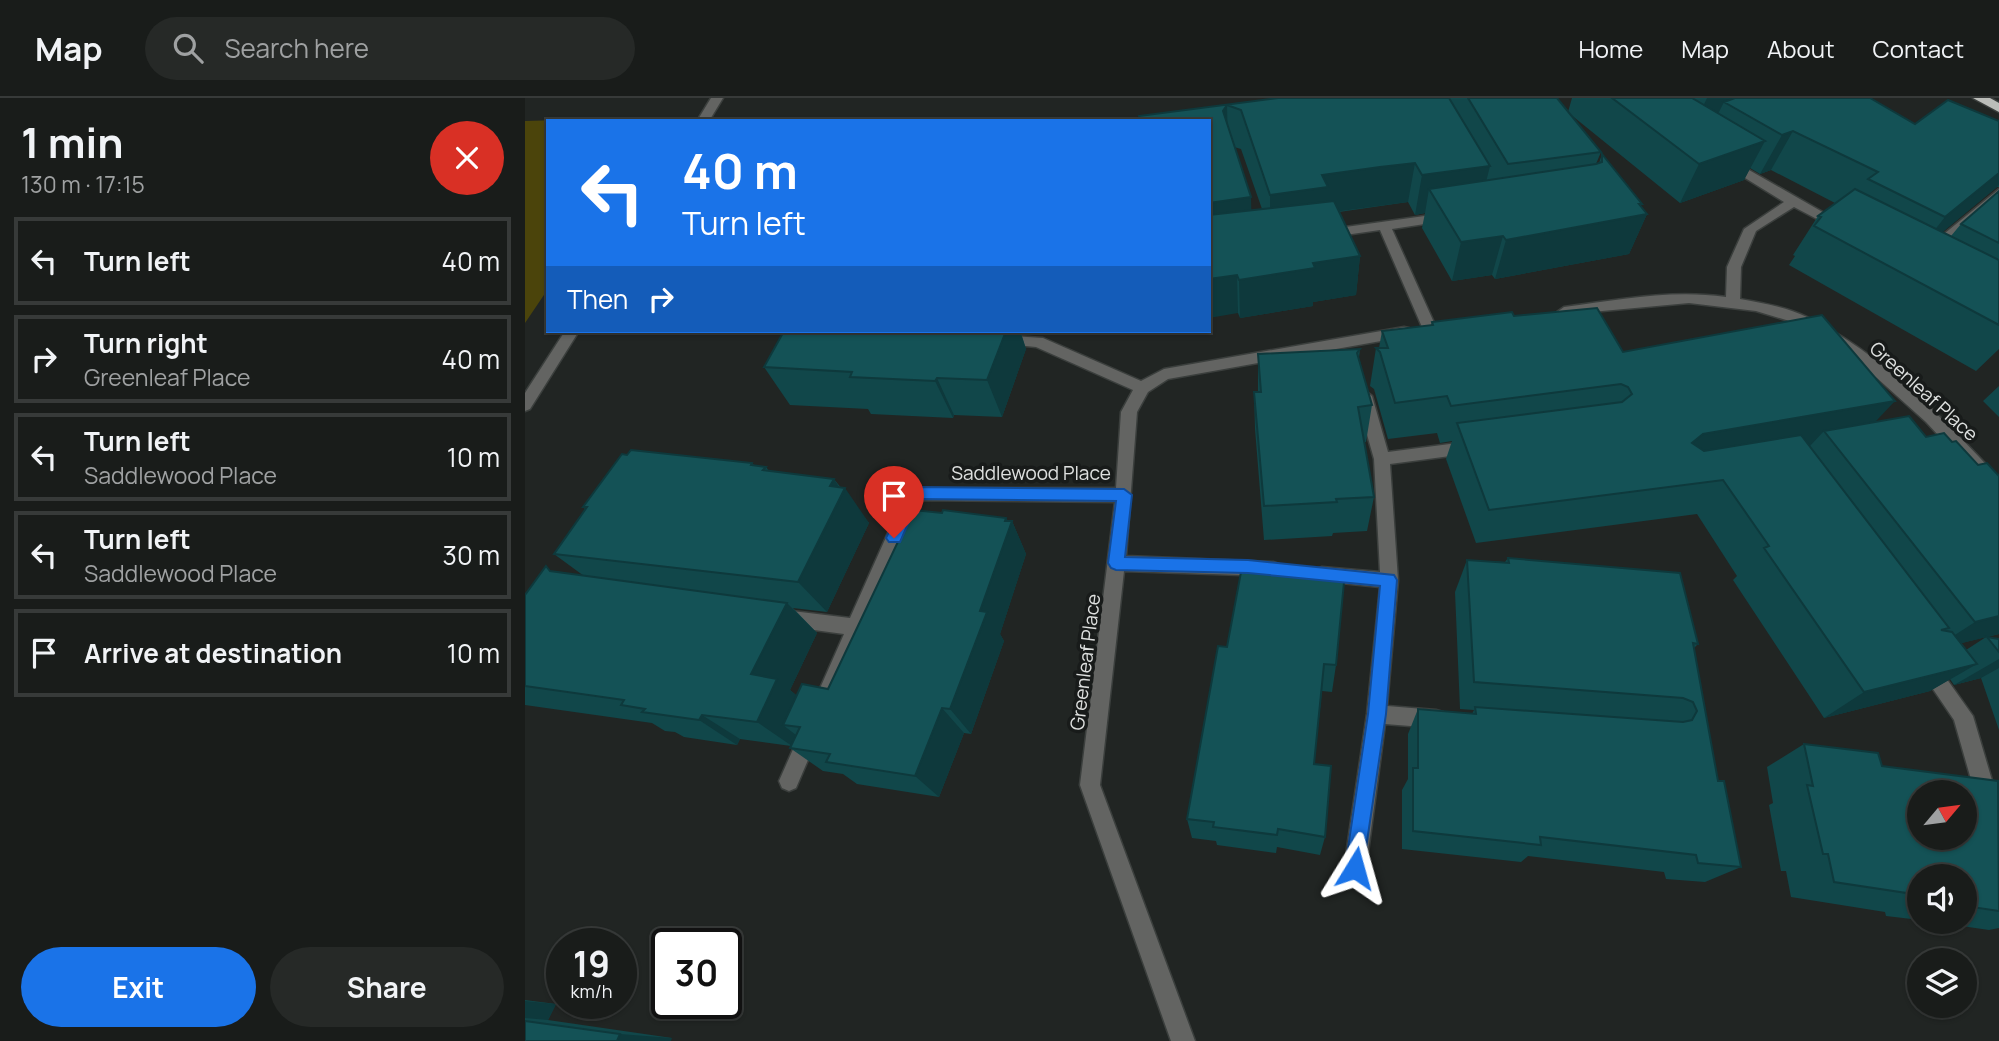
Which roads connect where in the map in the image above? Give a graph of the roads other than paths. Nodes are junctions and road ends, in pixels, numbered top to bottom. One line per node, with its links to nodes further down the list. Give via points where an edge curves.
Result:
1 (717, 98): 4 (street)
2 (1980, 98): 3 (highway)
3 (1999, 108)
4 (704, 119)
5 (1713, 153): 7 (street)
6 (1999, 193): 12 (street)
7 (1793, 202): 10 (street); 13 (street, via 1750,229 1734,267)
8 (1465, 215): 9 (street)
9 (1385, 227): 11 (street); 17 (street, via 1436,327 1164,374)
10 (1854, 233)
11 (1304, 237)
12 (1926, 255)
13 (1733, 302): 14 (street, Greenleaf Place, via 1676,298); 20 (street, Greenleaf Place, via 1799,320 1863,357)
14 (1553, 313)
15 (571, 333): 19 (street)
16 (988, 338): 17 (street, via 1038,342)
17 (1142, 388): 25 (street, Greenleaf Place, via 1129,412)
18 (1363, 390): 23 (street)
19 (525, 405)
20 (1944, 431): 21 (street); 24 (street, Greenleaf Place)
21 (1919, 436)
22 (1492, 444): 23 (street)
23 (1382, 459): 27 (street)
24 (1999, 489)
25 (1124, 495): 26 (street, Greenleaf Place); 29 (street, Saddlewood Place, via 914,493)
26 (1116, 563): 27 (street); 38 (street, Greenleaf Place, via 1090,785)
27 (1389, 580): 31 (street)
28 (761, 615): 29 (street)
29 (854, 627): 35 (street, Saddlewood Place)
30 (1915, 650): 34 (street, via 1963,716)
31 (1377, 714): 32 (street); 37 (street)
32 (1460, 720)
33 (1956, 775): 34 (street)
34 (1981, 778): 36 (street)
35 (789, 780)
36 (1999, 839)
37 (1355, 868)
38 (1183, 1041)

